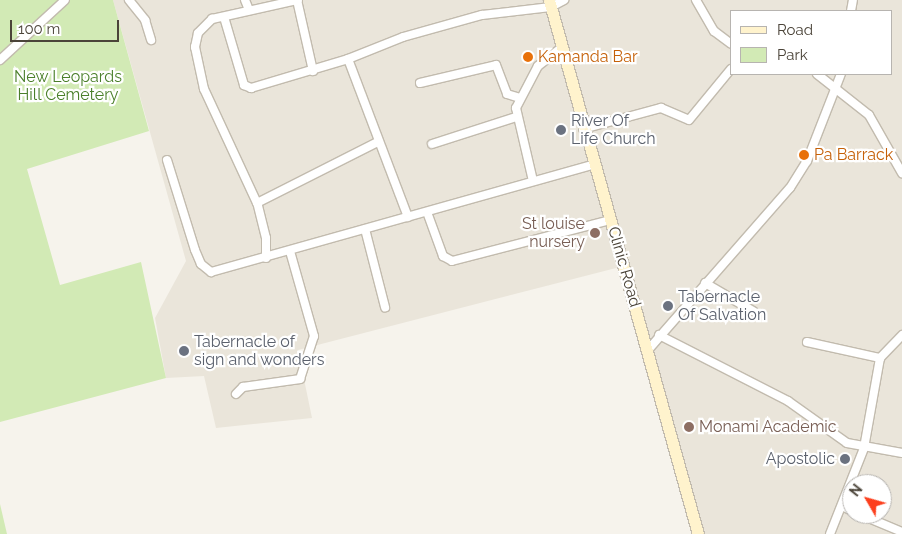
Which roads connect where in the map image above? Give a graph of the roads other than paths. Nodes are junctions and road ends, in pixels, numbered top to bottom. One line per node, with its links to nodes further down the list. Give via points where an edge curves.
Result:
1 (65, 0): 14 (street)
2 (129, 0): 10 (street, via 145,20)
3 (245, 0): 8 (street)
4 (298, 0): 8 (street); 16 (street)
5 (564, 0): 7 (street)
6 (699, 1): 11 (street, via 714,31)
7 (550, 4): 12 (street, Clinic Road); 13 (street, via 482,15 403,37)
8 (249, 10): 9 (street)
9 (224, 16): 16 (street, via 248,88); 30 (street, via 205,23 198,33 194,59)
10 (151, 40)
11 (730, 43)
12 (561, 48): 21 (street, via 538,66); 23 (street, Clinic Road)
13 (348, 59): 16 (street); 24 (street)
14 (0, 60)
15 (730, 70): 23 (street, via 688,120 661,108)
16 (313, 71)
17 (818, 75): 20 (street)
18 (841, 75): 20 (street)
19 (420, 84): 21 (street, via 496,65 507,94)
20 (837, 85): 28 (street, via 876,124); 37 (street, via 801,173)
21 (520, 98): 22 (street)
22 (516, 116): 25 (street); 29 (street)
23 (584, 129): 27 (street, Clinic Road)
24 (378, 142): 30 (street); 32 (street)
25 (432, 144)
26 (167, 160): 36 (street, via 205,269 216,271)
27 (594, 164): 29 (street); 33 (street, Clinic Road)
28 (902, 173)
29 (533, 182): 31 (street)
30 (256, 203): 36 (street, via 266,238)
31 (427, 212): 32 (street); 33 (street, via 443,256 452,260)
32 (408, 217): 34 (street)
33 (611, 220): 43 (street, Clinic Road)
34 (365, 229): 35 (street); 38 (street)
35 (290, 251): 36 (street); 45 (street, via 314,336 300,378 243,387)
36 (266, 258)
37 (705, 283): 39 (street); 40 (street)
38 (385, 307)
39 (753, 311)
40 (659, 335): 43 (street); 46 (street, via 788,401 837,438)
41 (902, 336): 44 (street)
42 (807, 342): 44 (street)
43 (648, 350): 52 (street, Clinic Road)
44 (880, 358): 46 (street)
45 (236, 394)
46 (864, 448): 47 (street); 48 (street)
47 (902, 453)
48 (854, 474)
49 (842, 506): 53 (street)
50 (883, 524): 51 (street)
51 (902, 532)
52 (698, 534)
53 (830, 534)

